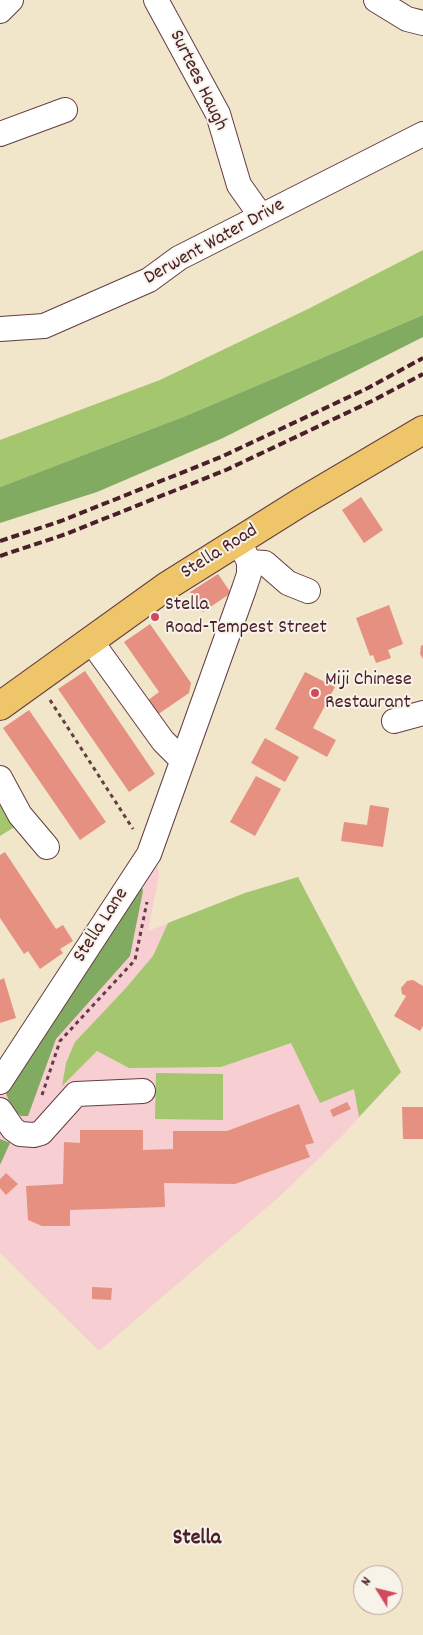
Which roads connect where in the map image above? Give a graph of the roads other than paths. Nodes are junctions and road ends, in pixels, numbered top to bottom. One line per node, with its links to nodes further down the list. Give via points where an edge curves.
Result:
1 (11, 0): 4 (street)
2 (156, 0): 9 (street, Surtees Haugh, via 218,114 238,185)
3 (376, 0): 5 (street, via 406,19)
4 (0, 11)
5 (423, 23)
6 (65, 110): 7 (street)
7 (0, 134)
8 (423, 134): 9 (street, Derwent Water Drive)
9 (261, 216): 10 (street, Derwent Water Drive, via 179,258 149,280 53,323)
10 (0, 329)
11 (423, 430): 12 (main road, Stella Road)
12 (244, 552): 13 (street, via 265,563 288,583); 14 (main road, Stella Road, via 167,586); 18 (street, Stella Lane, via 249,574)
13 (308, 591)
14 (91, 641): 15 (main road, Stella Road); 18 (street, via 163,741)
15 (0, 706)
16 (423, 713): 17 (street)
17 (394, 722)
18 (182, 760): 21 (street, Stella Lane, via 150,854)
19 (0, 778): 20 (street, via 20,815)
20 (47, 847)
21 (0, 1082)
22 (143, 1091): 23 (street, via 76,1094 40,1133 34,1135 20,1134)
23 (0, 1110)

